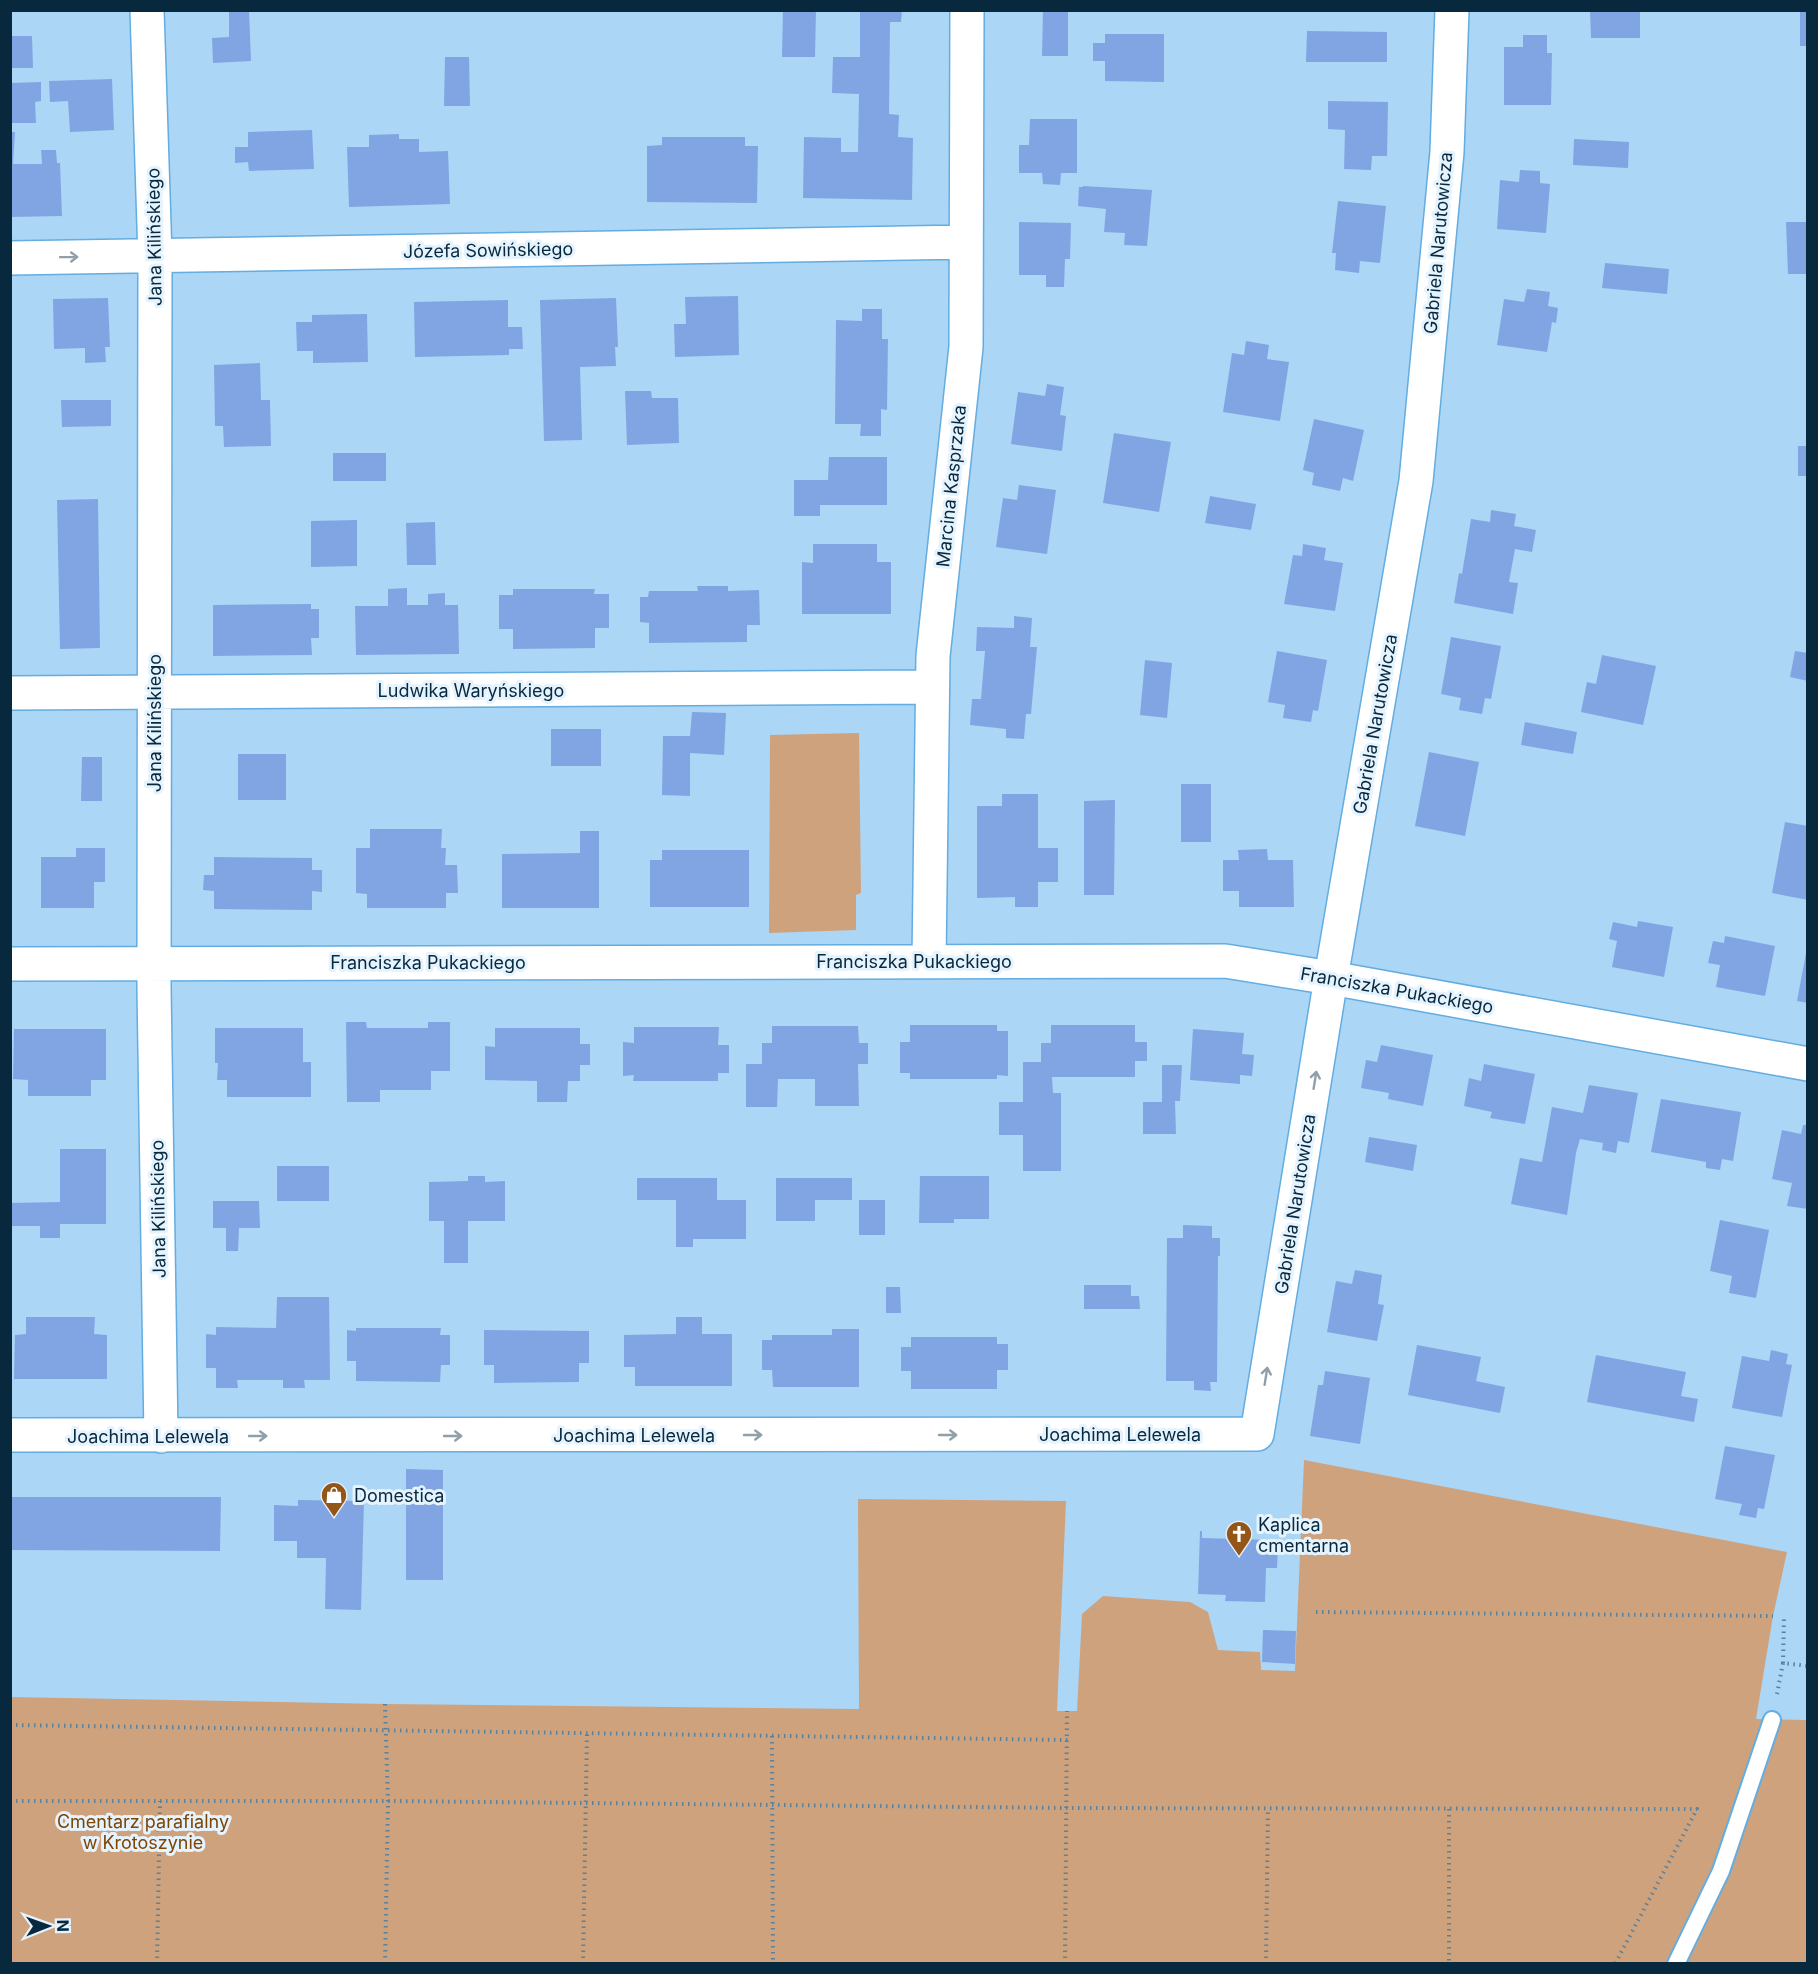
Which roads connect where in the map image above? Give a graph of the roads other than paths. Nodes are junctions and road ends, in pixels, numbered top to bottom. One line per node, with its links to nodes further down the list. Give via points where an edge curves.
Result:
1 (147, 10): 5 (street, Jana Kilińskiego)
2 (968, 10): 4 (street, Marcina Kasprzaka)
3 (1452, 10): 13 (street, Gabriela Narutowicza, via 1447,152 1416,481)
4 (966, 242): 5 (street, Józefa Sowińskiego); 7 (street, Marcina Kasprzaka, via 966,347)
5 (155, 256): 6 (street, Józefa Sowińskiego, one-way to 5); 8 (street, Jana Kilińskiego)
6 (10, 258)
7 (932, 687): 8 (street, Ludwika Waryńskiego); 10 (street, Marcina Kasprzaka)
8 (155, 692): 9 (street, Ludwika Waryńskiego); 11 (street, Jana Kilińskiego)
9 (10, 693)
10 (929, 962): 11 (street, Franciszka Pukackiego); 13 (street, Franciszka Pukackiego, via 1225,961)
11 (154, 963): 12 (street, Franciszka Pukackiego); 17 (street, Jana Kilińskiego)
12 (10, 964)
13 (1332, 978): 14 (street, Franciszka Pukackiego); 15 (street, Gabriela Narutowicza, one-way to 13)
14 (1808, 1065)
15 (1257, 1434): 17 (street, Joachima Lelewela, one-way to 15)
16 (10, 1435): 17 (street, Joachima Lelewela)
17 (160, 1436)
18 (1772, 1720): 19 (lane, via 1720,1871)
19 (1676, 1964)

